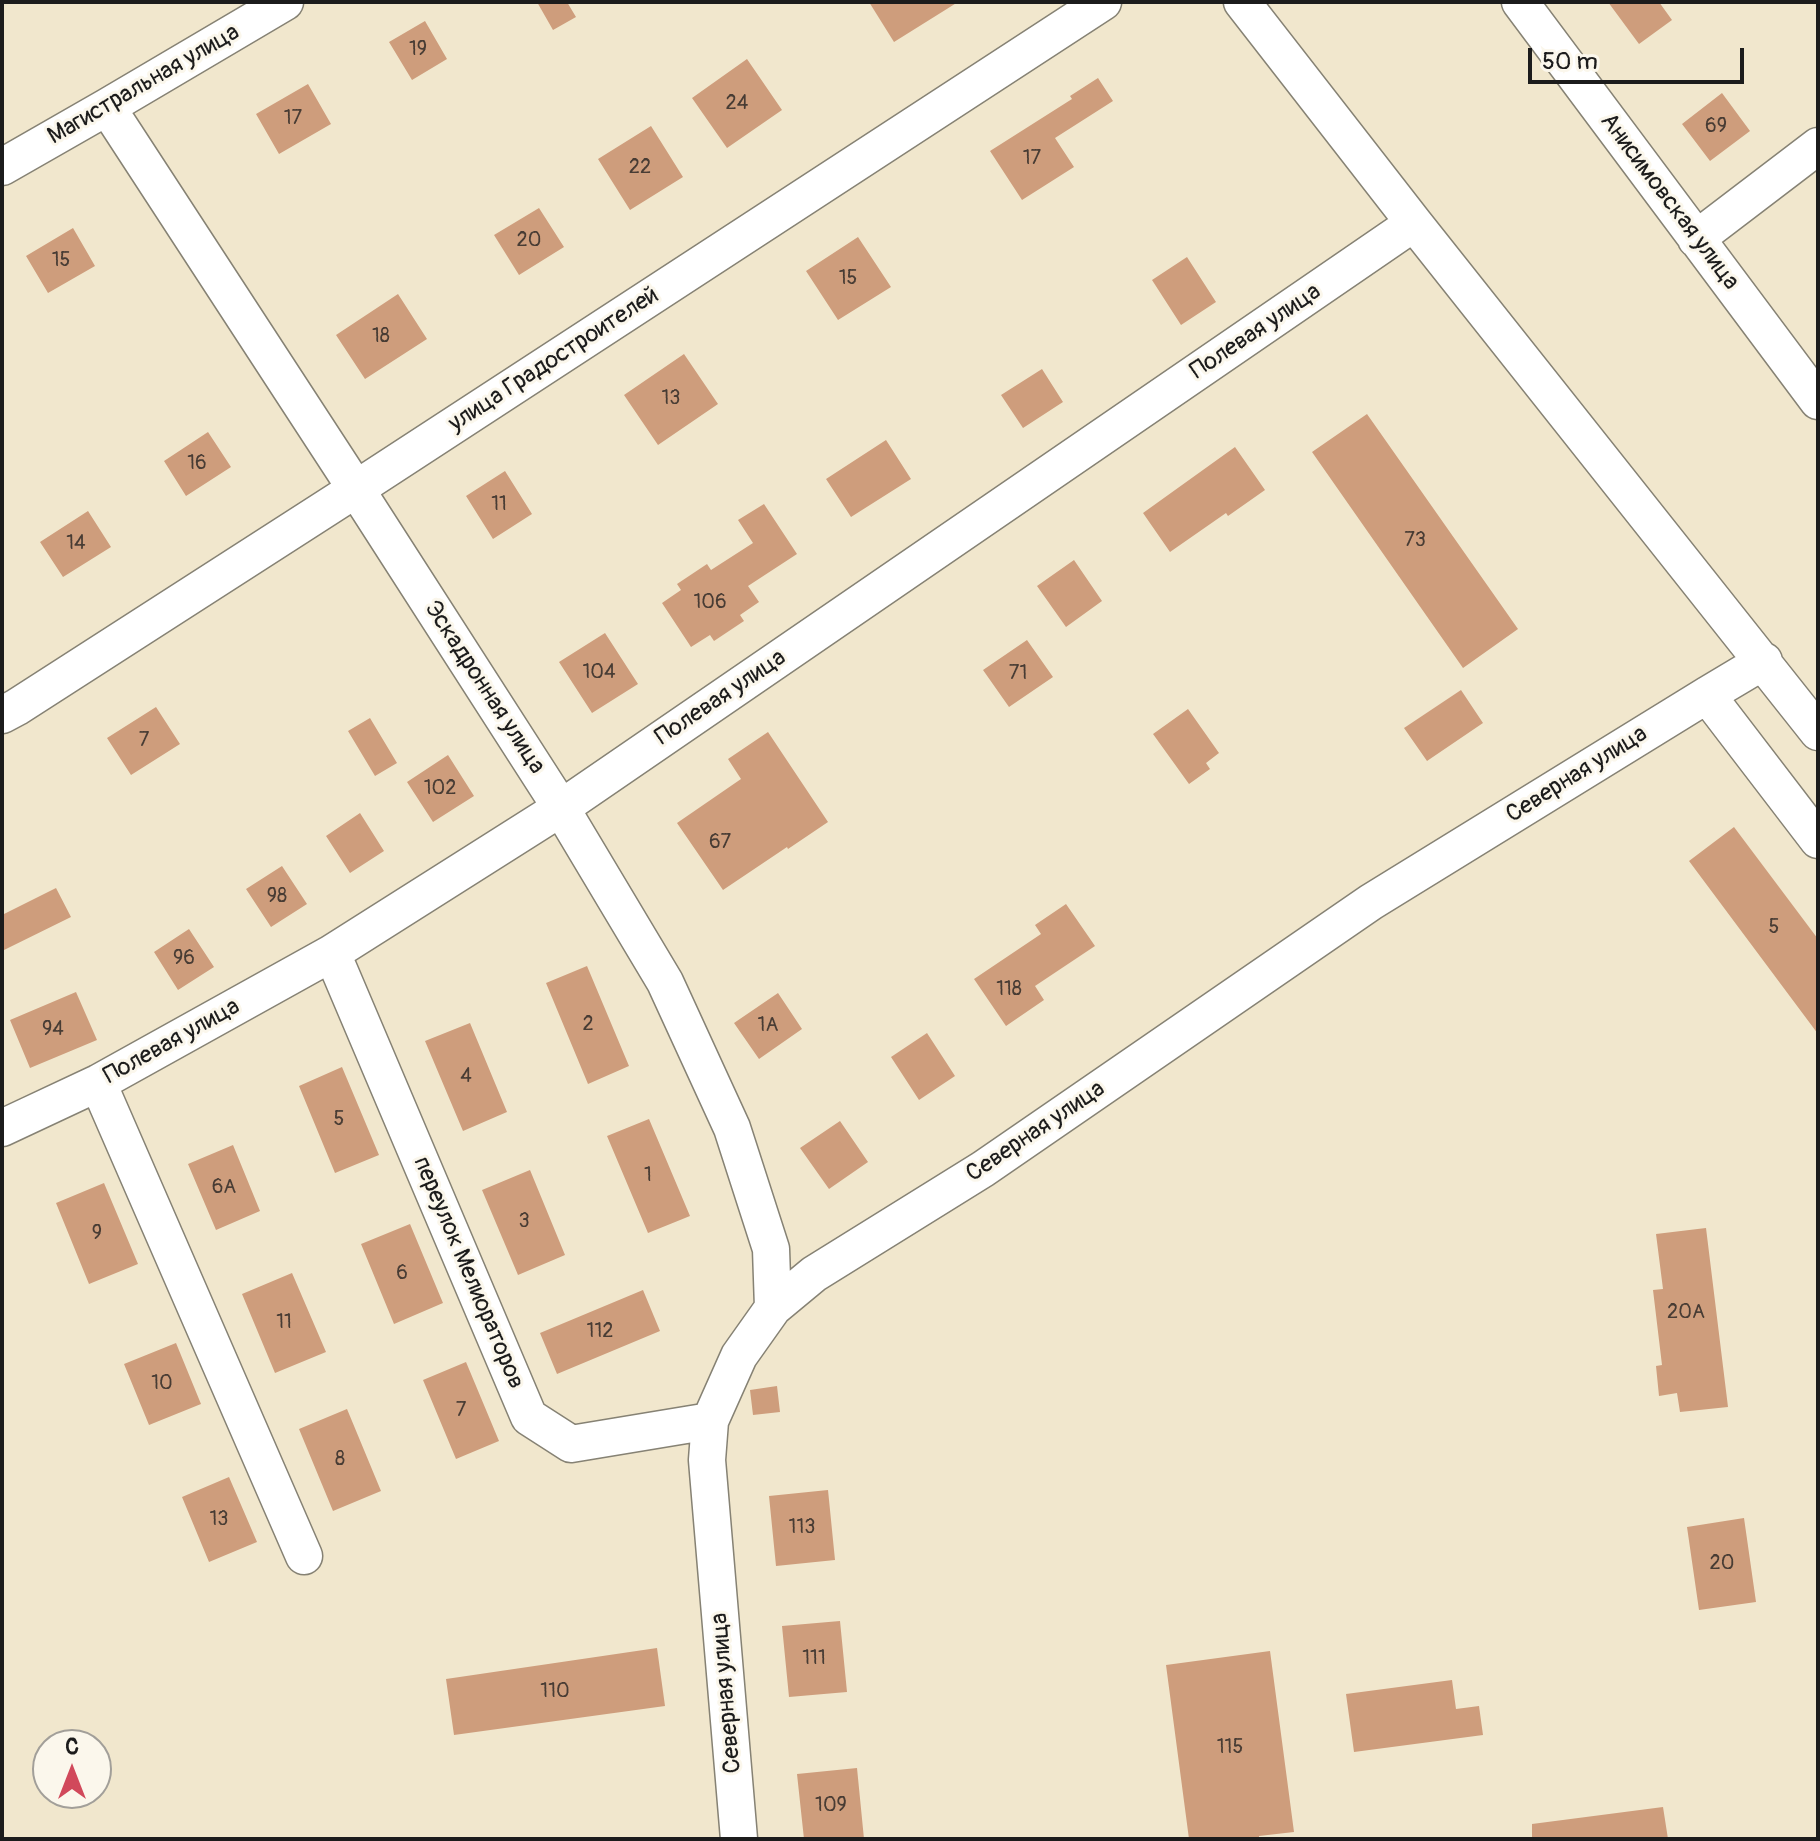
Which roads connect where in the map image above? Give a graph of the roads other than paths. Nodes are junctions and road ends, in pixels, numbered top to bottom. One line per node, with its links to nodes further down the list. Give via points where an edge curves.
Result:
1 (285, 2): 5 (street, Магистральная улица)
2 (1103, 2): 11 (street, улица Градостроителей)
3 (1242, 2): 8 (street)
4 (1520, 2): 9 (street, Анисимовская улица)
5 (107, 107): 7 (street, Магистральная улица); 11 (street, Эскадронная улица)
6 (1818, 146): 9 (street)
7 (2, 167)
8 (1414, 223): 12 (street); 16 (street, Полевая улица)
9 (1696, 239): 10 (street, Анисимовская улица)
10 (1818, 401)
11 (356, 489): 14 (street, улица Градостроителей); 16 (street, Эскадронная улица)
12 (1764, 661): 13 (street, Северная улица); 15 (street)
13 (1707, 695): 17 (street); 21 (street, Северная улица, via 1371,902 983,1169 814,1274)
14 (2, 715)
15 (1818, 732)
16 (561, 808): 18 (street, Полевая улица); 21 (street, Эскадронная улица, via 665,982 732,1128 771,1249)
17 (1818, 840)
18 (332, 953): 19 (street, Полевая улица); 22 (street, переулок Мелиораторов, via 529,1417 571,1444)
19 (98, 1083): 20 (street, Полевая улица); 23 (street)
20 (3, 1126)
21 (773, 1308): 22 (street, Северная улица, via 739,1356)
22 (710, 1421): 24 (street, Северная улица, via 707,1460)
23 (304, 1556)
24 (739, 1839)

